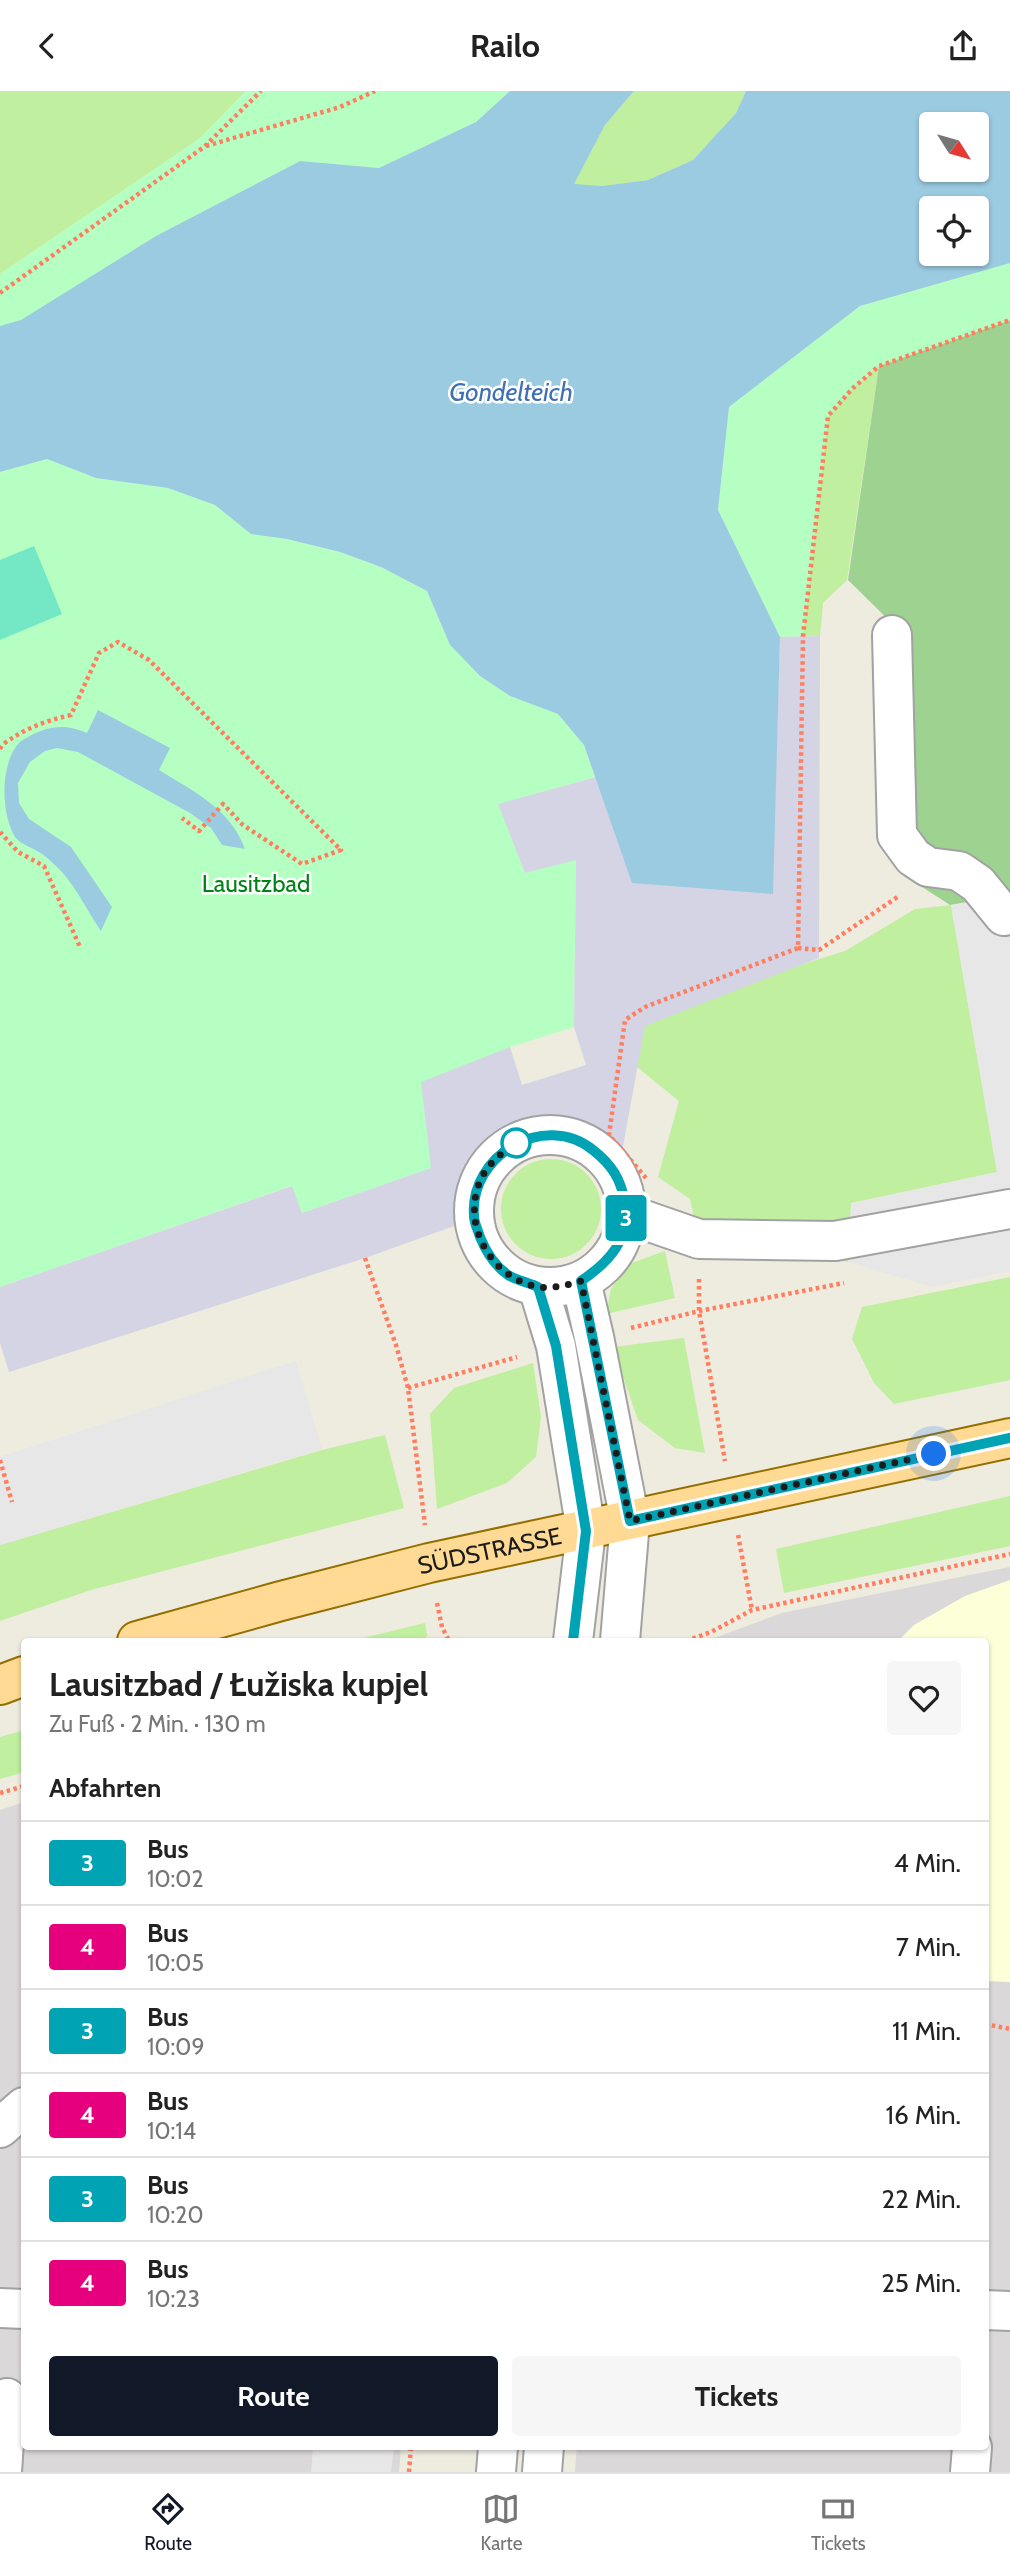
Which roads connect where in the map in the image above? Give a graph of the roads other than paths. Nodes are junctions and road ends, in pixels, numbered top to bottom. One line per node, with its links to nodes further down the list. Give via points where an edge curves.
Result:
1 (892, 635): 2 (street, via 897,835 913,857 928,867 959,871 978,884)
2 (1004, 916)
3 (1010, 1209): 4 (street, via 835,1241 699,1239)
4 (627, 1214): 5 (street, via 622,1238 605,1265); 6 (street, via 622,1185 610,1163 584,1142 536,1135 518,1141 495,1159 475,1196 474,1219 486,1253 509,1276)
5 (581, 1281): 6 (street); 8 (street)
6 (538, 1287): 9 (street, via 556,1346)
7 (1010, 1438): 8 (main road, SÜDSTRASSE)
8 (630, 1521): 9 (main road, SÜDSTRASSE); 12 (street)
9 (586, 1531): 10 (main road, SÜDSTRASSE, via 429,1563); 11 (street)
10 (148, 1638)
11 (573, 1638)
12 (620, 1638)
13 (21, 1677): 14 (main road)
14 (0, 1685)
15 (21, 2110): 16 (street)
16 (0, 2128)
17 (0, 2308): 18 (street)
18 (21, 2309)
19 (989, 2310): 20 (street)
20 (1010, 2311)
21 (7, 2398): 25 (street)
22 (498, 2450): 26 (street)
23 (544, 2450): 27 (street)
24 (972, 2450): 28 (street)
25 (2, 2472)
26 (496, 2472)
27 (542, 2472)
28 (971, 2472)

